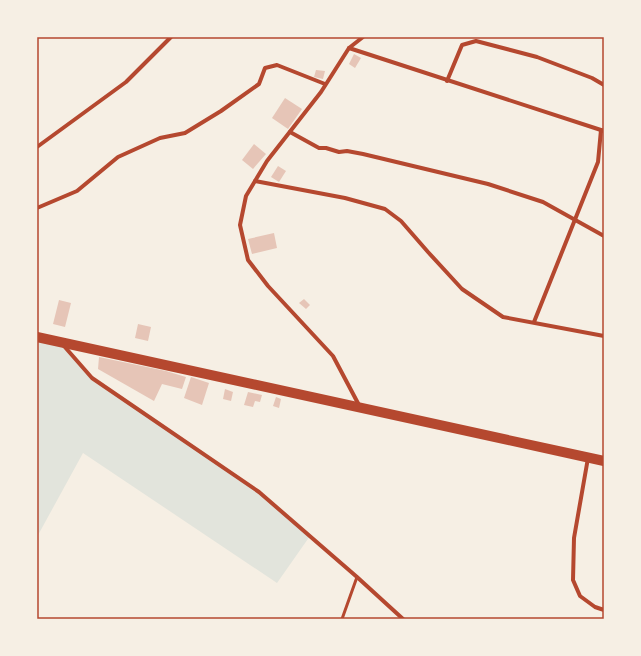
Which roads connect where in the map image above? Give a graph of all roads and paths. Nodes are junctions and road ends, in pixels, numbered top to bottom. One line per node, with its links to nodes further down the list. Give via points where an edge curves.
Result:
1 (171, 37): 9 (street, via 126,82)
2 (363, 37): 3 (street)
3 (349, 48): 4 (street); 5 (street)
4 (447, 81): 6 (street, via 462,45 476,41 537,57 592,78); 7 (street)
5 (325, 84): 8 (street); 11 (street, via 277,65 265,68 259,84 221,112 185,132 160,138 118,157 77,192)
6 (604, 86)
7 (602, 131): 12 (street, via 598,162)
8 (290, 132): 10 (street); 12 (street, via 319,148 339,152 347,150 488,184 543,202)
9 (37, 146)
10 (255, 181): 14 (street, via 345,198 385,209 401,220 462,289 503,317); 18 (street, via 246,196 240,225 248,260 268,286 334,356)
11 (37, 208)
12 (575, 220): 13 (street); 14 (street)
13 (604, 236)
14 (534, 322): 15 (street)
15 (604, 336)
16 (37, 337): 17 (main road)
17 (61, 342): 18 (main road); 21 (street, via 92,378 259,492)
18 (361, 407): 19 (main road)
19 (588, 458): 20 (main road); 22 (street, via 574,538 573,580 580,596)
20 (604, 461)
21 (357, 576): 23 (lane); 24 (street)
22 (604, 610)
23 (342, 619)
24 (403, 619)

